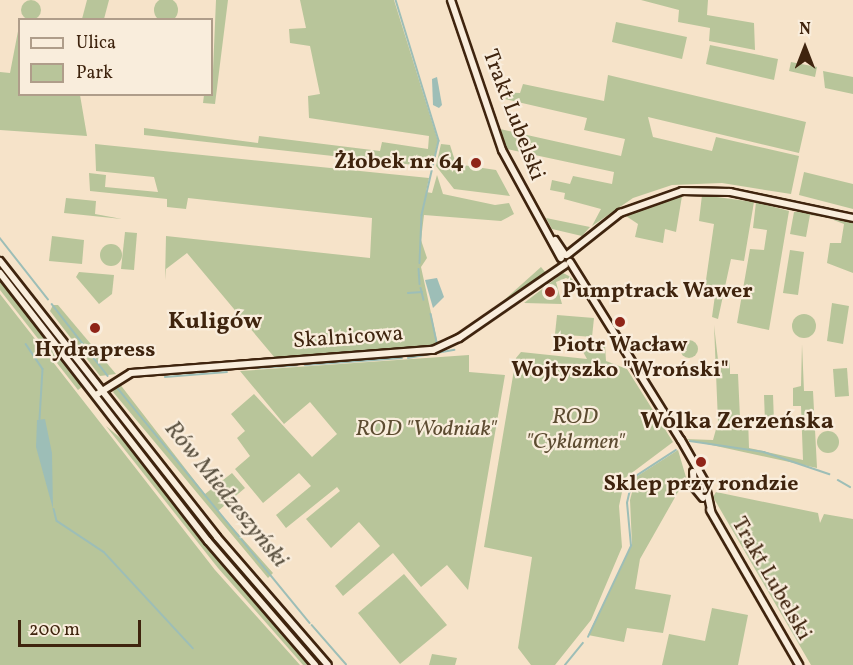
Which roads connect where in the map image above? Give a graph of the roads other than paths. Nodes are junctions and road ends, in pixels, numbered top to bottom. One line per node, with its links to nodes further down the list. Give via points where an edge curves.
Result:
1 (451, 0): 3 (street, Trakt Lubelski, via 502,150)
2 (853, 219): 3 (street, Skalnicowa, via 730,192 682,191 620,213)
3 (566, 260): 6 (street, Skalnicowa, via 459,338 433,350 131,373); 10 (street, Trakt Lubelski, via 692,463 711,511)
4 (0, 261): 6 (street)
5 (0, 273): 7 (street)
6 (101, 390): 7 (street, Skalnicowa); 9 (street, via 217,537)
7 (96, 395): 8 (street, via 208,541)
8 (315, 665)
9 (328, 665)
10 (799, 665)

